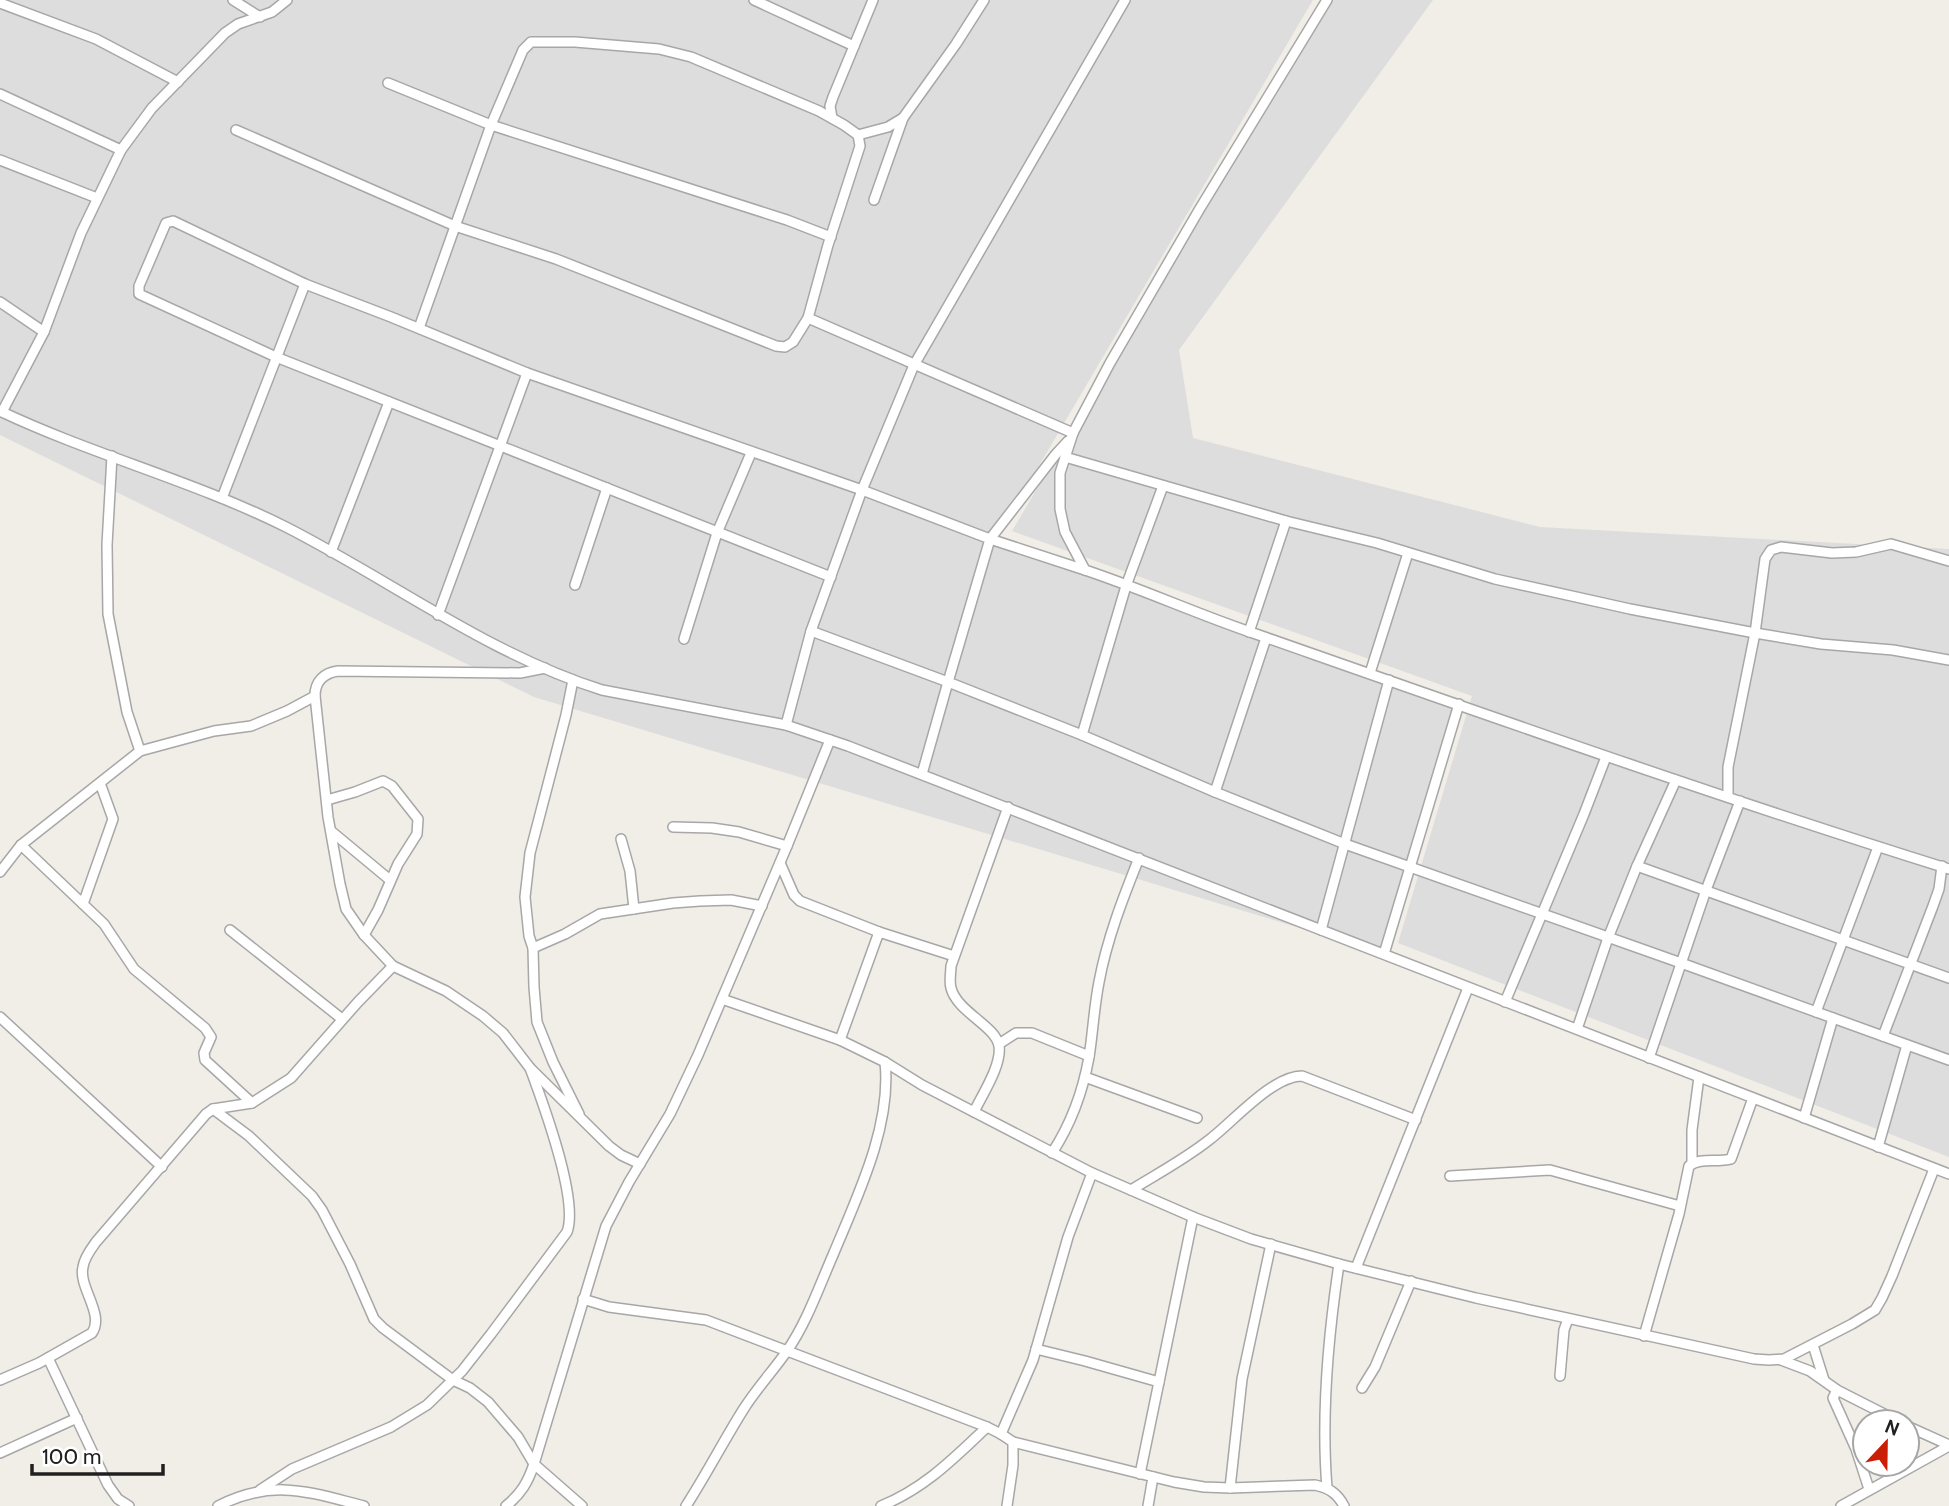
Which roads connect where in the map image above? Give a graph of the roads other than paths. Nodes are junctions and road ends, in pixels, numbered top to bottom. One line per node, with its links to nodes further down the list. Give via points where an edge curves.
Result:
1 (233, 0): 9 (street)
2 (287, 0): 9 (street)
3 (754, 0): 10 (street)
4 (873, 0): 10 (street)
5 (984, 0): 15 (street)
6 (1125, 0): 31 (street)
7 (1327, 0): 35 (street, via 1185,233)
8 (0, 3): 11 (street, via 96,39)
9 (260, 17): 11 (street, via 231,27)
10 (854, 46): 14 (street, via 830,106)
11 (178, 82): 19 (street)
12 (388, 82): 16 (street)
13 (0, 94): 19 (street)
14 (832, 118): 16 (street, via 678,53 535,42 523,50); 18 (street)
15 (903, 118): 18 (street); 22 (street)
16 (491, 125): 23 (street); 24 (street)
17 (236, 130): 23 (street)
18 (858, 135): 24 (street, via 860,146)
19 (121, 150): 21 (street)
20 (0, 160): 21 (street)
21 (97, 198): 29 (street)
22 (874, 200)
23 (455, 226): 27 (street, via 556,259 776,346 793,342); 28 (street)
24 (831, 237): 27 (street)
25 (305, 284): 28 (street); 30 (street); 30 (street, via 173,221 166,223 139,286 139,294)
26 (0, 302): 29 (street)
27 (808, 318): 31 (street)
28 (419, 328): 32 (street)
29 (44, 332): 34 (street)
30 (276, 357): 33 (street); 43 (street)
31 (914, 365): 35 (street); 42 (street)
32 (527, 373): 36 (street); 37 (street)
33 (389, 402): 36 (street); 47 (street)
34 (1, 411): 38 (street)
35 (1072, 435): 39 (street); 46 (street)
36 (500, 445): 41 (street); 54 (street)
37 (751, 453): 42 (street); 45 (street)
38 (109, 455): 43 (street); 71 (street, via 108,614 127,712)
39 (1065, 457): 40 (street); 50 (street, via 1060,509 1065,531)
40 (1163, 486): 44 (street); 53 (street)
41 (607, 488): 45 (street); 52 (street)
42 (862, 490): 46 (street); 51 (street)
43 (222, 498): 47 (street)
44 (1286, 521): 48 (street); 56 (street)
45 (718, 533): 51 (street); 59 (street)
46 (990, 539): 50 (street); 65 (street)
47 (331, 552): 54 (street)
48 (1408, 553): 57 (street, via 1495,579); 62 (street)
49 (1949, 561): 57 (street, via 1891,544 1856,552 1771,550 1765,559)
50 (1085, 570): 53 (street)
51 (831, 577): 55 (street)
52 (575, 585)
53 (1126, 586): 56 (street); 69 (street)
54 (438, 615): 61 (street)
55 (811, 631): 65 (street); 68 (street)
56 (1250, 632): 58 (street)
57 (1755, 633): 60 (street); 77 (street, via 1728,767)
58 (1266, 638): 62 (street); 76 (street)
59 (684, 639)
60 (1949, 660)
61 (545, 668): 63 (street); 66 (street, via 520,673 328,673 319,681)
62 (1370, 673): 64 (street)
63 (573, 680): 68 (street, via 603,690); 106 (street, via 526,878)
64 (1389, 680): 67 (street); 84 (street)
65 (948, 682): 69 (street); 73 (street)
66 (315, 695): 71 (street, via 251,726); 78 (street)
67 (1459, 704): 72 (street); 90 (street)
68 (786, 725): 70 (street)
69 (1082, 735): 76 (street)
70 (830, 740): 73 (street); 86 (street)
71 (140, 751): 75 (street)
72 (1606, 757): 74 (street); 99 (street)
73 (922, 774): 80 (street)
74 (1676, 780): 77 (street); 91 (street)
75 (100, 783): 85 (street); 96 (street, via 113,819)
76 (1215, 792): 84 (street)
77 (1728, 797): 79 (street)
78 (327, 800): 82 (street); 94 (street, via 380,780 392,786 418,819 417,834)
79 (1740, 801): 87 (street); 95 (street)
80 (1008, 807): 88 (street); 108 (street)
81 (673, 827): 86 (street, via 738,832)
82 (331, 831): 94 (street); 103 (street, via 346,909)
83 (621, 839): 98 (street)
84 (1345, 844): 90 (street); 101 (street)
85 (21, 845): 93 (street); 96 (street)
86 (787, 846): 89 (street)
87 (1878, 847): 92 (street); 105 (street)
88 (1139, 858): 101 (street); 125 (street, via 1099,980)
89 (780, 863): 97 (street); 102 (street, via 797,898)
90 (1411, 866): 99 (street); 107 (street)
91 (1637, 866): 95 (street); 104 (street)
92 (1945, 868): 111 (street)
93 (0, 872)
94 (390, 880): 103 (street)
95 (1706, 890): 105 (street); 109 (street)
96 (83, 904): 133 (street, via 111,932 134,970 205,1028 211,1037 204,1058)
97 (762, 906): 98 (street, via 732,900); 114 (street)
98 (634, 909): 106 (street, via 595,916)
99 (1542, 914): 104 (street); 115 (street)
100 (230, 930): 119 (street)
101 (1321, 930): 107 (street)
102 (879, 932): 108 (street); 122 (street)
103 (364, 935): 110 (street)
104 (1608, 938): 109 (street); 120 (street)
105 (1843, 939): 111 (street); 116 (street)
106 (533, 948): 136 (street, via 537,1021)
107 (1384, 954): 113 (street)
108 (954, 956): 123 (street, via 951,988)
109 (1681, 963): 116 (street); 126 (street)
110 (393, 965): 119 (street); 129 (street, via 446,991 483,1016 503,1032)
111 (1912, 965): 112 (street); 121 (street)
112 (1949, 978)
113 (1468, 988): 115 (street); 139 (street)
114 (722, 999): 122 (street); 143 (street, via 670,1114)
115 (1504, 1002): 120 (street)
116 (1816, 1012): 118 (street)
117 (0, 1017): 144 (street)
118 (1833, 1018): 121 (street); 138 (street)
119 (342, 1019): 133 (street, via 290,1078)
120 (1577, 1029): 126 (street)
121 (1883, 1036): 124 (street)
122 (840, 1040): 128 (street)
123 (999, 1044): 125 (street, via 1016,1033 1032,1033); 135 (street, via 993,1074)
124 (1907, 1045): 127 (street); 140 (street)
125 (1089, 1056): 130 (street)
126 (1649, 1058): 131 (street)
127 (1949, 1060)
128 (885, 1062): 135 (street); 161 (street, via 882,1115 864,1180)
129 (530, 1068): 136 (street); 166 (street, via 558,1153 570,1204 569,1226)
130 (1084, 1077): 137 (street); 141 (street, via 1070,1120)
131 (1699, 1077): 132 (street); 142 (street)
132 (1753, 1098): 138 (street); 142 (street, via 1731,1159)
133 (252, 1103): 134 (street)
134 (213, 1109): 144 (street); 166 (street, via 312,1196 374,1319)
135 (974, 1112): 141 (street)
136 (579, 1114): 143 (street, via 621,1155)
137 (1197, 1118)
138 (1804, 1118): 140 (street)
139 (1416, 1120): 149 (street, via 1293,1076 1259,1097 1209,1140); 154 (street)
140 (1878, 1147): 145 (street)
141 (1052, 1153): 146 (street)
142 (1692, 1163): 150 (street)
143 (640, 1164): 156 (street, via 606,1226)
144 (162, 1167): 162 (street, via 85,1260 82,1273 95,1328)
145 (1934, 1169): 147 (street); 159 (street, via 1879,1305)
146 (1092, 1173): 149 (street); 160 (street)
147 (1949, 1174)
148 (1450, 1177): 150 (street, via 1550,1170)
149 (1131, 1190): 151 (street)
150 (1680, 1206): 158 (street)
151 (1193, 1217): 152 (street); 168 (street)
152 (1271, 1244): 153 (street); 182 (street, via 1242,1380)
153 (1339, 1264): 154 (street); 183 (street, via 1326,1387)
154 (1356, 1268): 155 (street)
155 (1411, 1282): 157 (street); 169 (street)
156 (583, 1299): 161 (street, via 609,1307 706,1320); 179 (street)
157 (1568, 1319): 158 (street); 164 (street)
158 (1644, 1336): 163 (street, via 1754,1359)
159 (1813, 1345): 163 (street); 167 (street)
160 (1036, 1349): 168 (street); 175 (street)
161 (787, 1350): 173 (street); 191 (street, via 743,1409)
162 (48, 1358): 165 (street); 172 (street)
163 (1780, 1360): 167 (street)
164 (1560, 1376)
165 (0, 1380)
166 (453, 1380): 179 (street, via 470,1388 502,1416); 185 (street, via 416,1413 292,1469)
167 (1824, 1380): 170 (street)
168 (1159, 1382): 180 (street)
169 (1362, 1388)
170 (1837, 1390): 171 (street); 184 (street, via 1833,1398)
171 (1872, 1408)
172 (77, 1418): 178 (street); 186 (street, via 113,1494)
173 (987, 1427): 175 (street); 192 (street, via 932,1478)
174 (1921, 1432): 177 (street)
175 (1001, 1433): 176 (street)
176 (1013, 1442): 180 (street); 193 (street)
177 (1949, 1445): 184 (street)
178 (0, 1454)
179 (534, 1464): 189 (street, via 521,1493); 190 (street)
180 (1140, 1474): 181 (street)
181 (1153, 1477): 182 (street); 194 (street)
182 (1230, 1488): 183 (street)
183 (1327, 1488): 195 (street)
184 (1869, 1489): 196 (street)
185 (260, 1490): 187 (street); 188 (street, via 296,1489)
186 (129, 1506)
187 (218, 1506)
188 (364, 1506)
189 (506, 1506)
190 (582, 1506)
191 (685, 1506)
192 (881, 1506)
193 (1007, 1506)
194 (1147, 1506)
195 (1344, 1506)
196 (1841, 1506)

